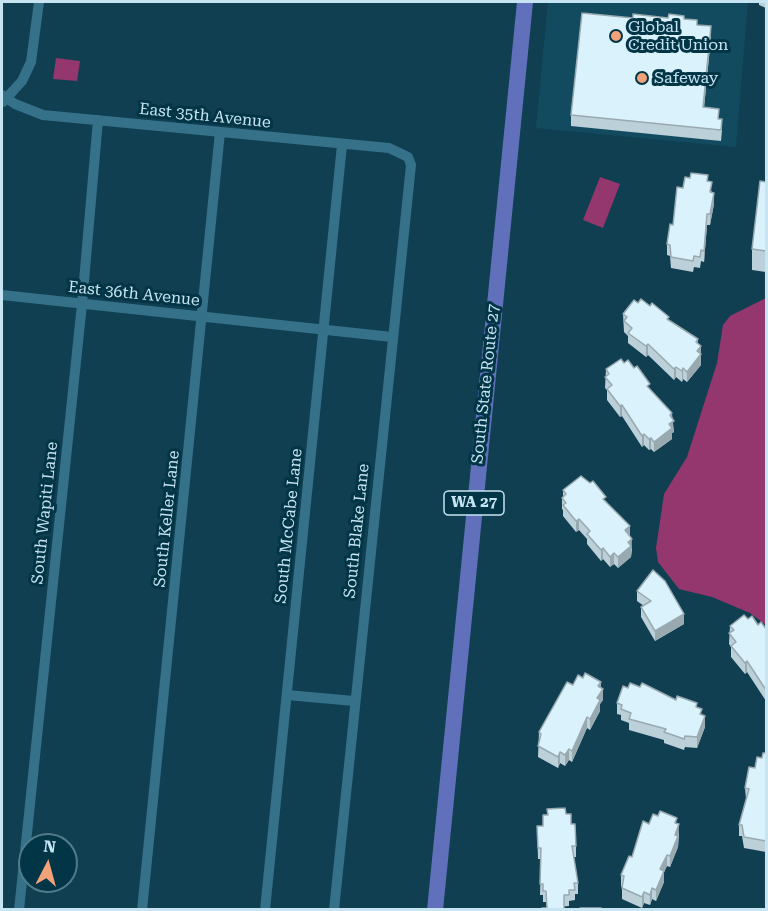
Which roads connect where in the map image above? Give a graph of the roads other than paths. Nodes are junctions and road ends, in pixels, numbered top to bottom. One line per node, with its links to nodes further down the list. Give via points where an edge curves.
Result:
1 (39, 2): 3 (street, via 31,62 22,81)
2 (525, 2): 19 (main road, South State Route 27 / WA 27)
3 (3, 98): 4 (street, East 35th Avenue, via 43,115)
4 (98, 120): 5 (street, East 35th Avenue); 9 (street, South Wapiti Lane)
5 (220, 132): 6 (street, East 35th Avenue); 10 (street, South Keller Lane)
6 (342, 145): 7 (street, East 35th Avenue, via 389,148); 11 (street, South McCabe Lane)
7 (408, 157): 12 (street, South Blake Lane, via 411,165)
8 (2, 295): 9 (street, East 36th Avenue)
9 (82, 304): 10 (street, East 36th Avenue); 15 (street, South Wapiti Lane)
10 (203, 316): 11 (street, East 36th Avenue); 16 (street, South Keller Lane)
11 (324, 331): 12 (street, East 36th Avenue); 13 (street, South McCabe Lane)
12 (392, 337): 14 (street, South Blake Lane)
13 (287, 695): 14 (street); 17 (street, South McCabe Lane)
14 (354, 701): 18 (street, South Blake Lane)
15 (18, 909)
16 (142, 909)
17 (265, 909)
18 (334, 909)
19 (435, 909)

